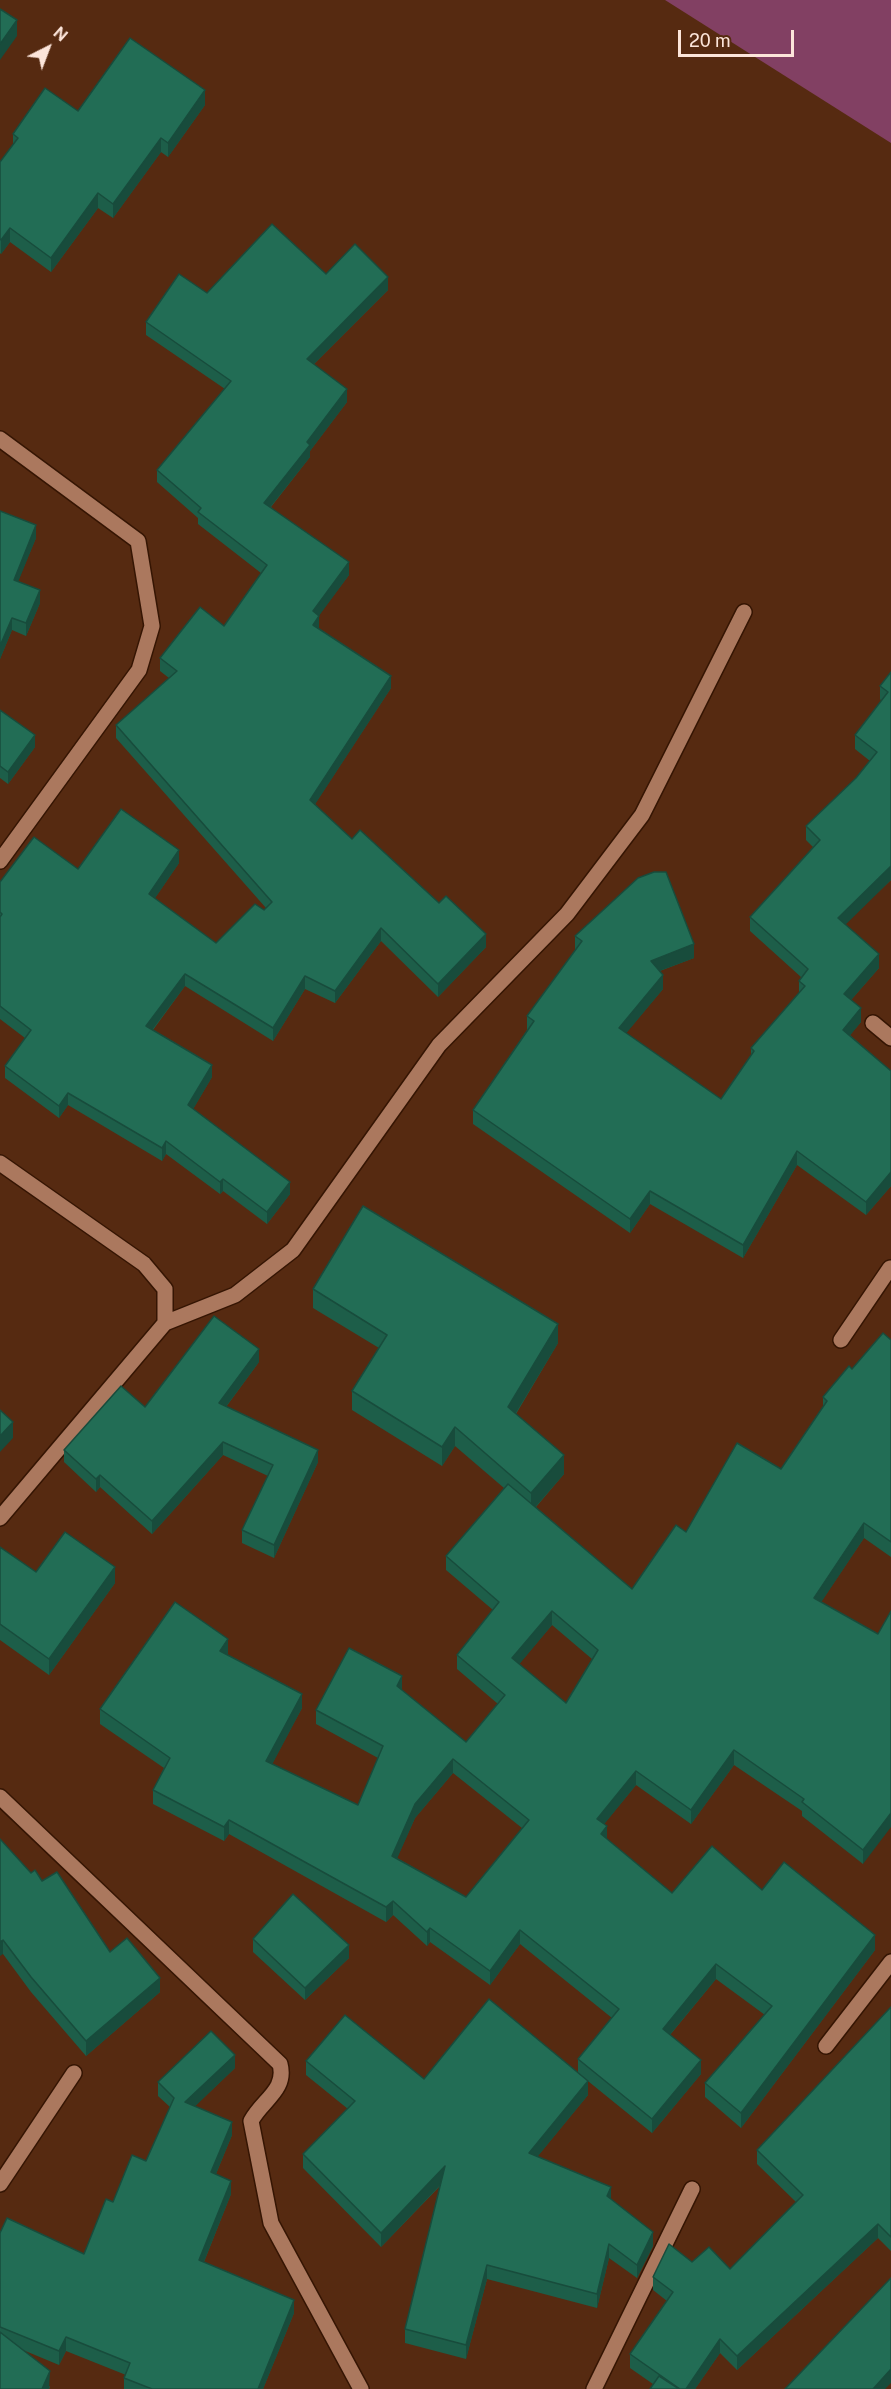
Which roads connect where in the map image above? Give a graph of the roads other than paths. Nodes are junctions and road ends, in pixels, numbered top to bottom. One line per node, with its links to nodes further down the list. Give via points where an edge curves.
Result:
1 (0, 439): 3 (street, via 138,541 152,626 139,670)
2 (744, 612): 8 (street, via 642,815 567,914 439,1045 292,1250 235,1295)
3 (0, 861)
4 (873, 1023): 5 (street)
5 (891, 1038)
6 (0, 1163): 8 (street, via 144,1264 165,1289)
7 (891, 1268): 9 (street)
8 (165, 1323): 10 (street)
9 (841, 1340)
10 (0, 1518)
11 (0, 1797): 17 (street, via 280,2064 283,2076 279,2088 251,2121 266,2212)
12 (891, 1962): 13 (street)
13 (826, 2046)
14 (74, 2073): 15 (street)
15 (0, 2184)
16 (692, 2189): 18 (street)
17 (361, 2389)
18 (594, 2389)

